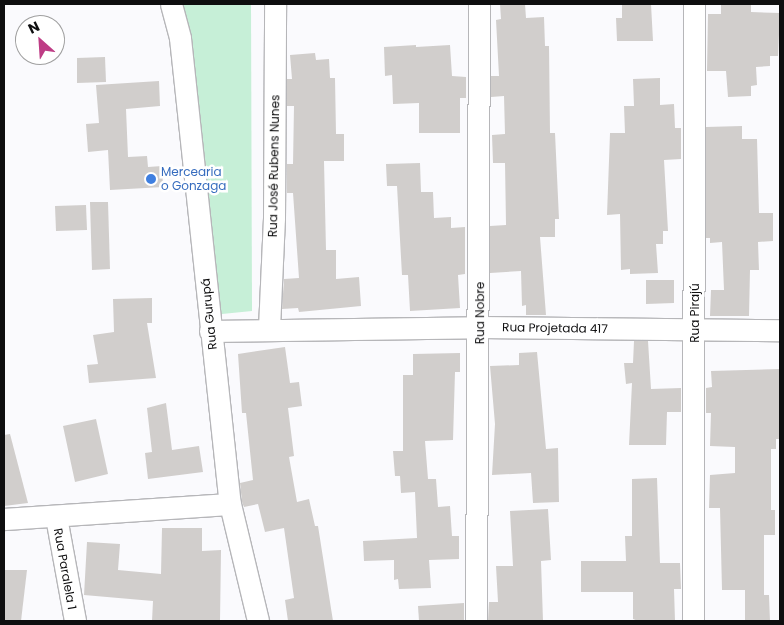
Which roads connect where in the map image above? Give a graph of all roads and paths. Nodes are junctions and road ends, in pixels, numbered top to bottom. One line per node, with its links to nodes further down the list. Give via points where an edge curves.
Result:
1 (171, 4): 9 (street, Rua Gurupá, via 180,38)
2 (275, 4): 6 (street, Rua José Rubens Nunes, via 274,218)
3 (480, 4): 5 (street, Rua Nobre)
4 (694, 4): 7 (street, Rua Pirajú)
5 (480, 327): 6 (street, Rua Projetada 417); 7 (street, Rua Projetada 417); 15 (street, Rua Nobre)
6 (269, 328): 9 (street, Rua Projetada 417)
7 (695, 329): 8 (street, Rua Projetada 417); 16 (street, Rua Pirajú)
8 (780, 330)
9 (210, 331): 10 (street, Rua Gurupá)
10 (230, 504): 11 (street); 14 (street, Rua Gurupá)
11 (56, 517): 12 (street); 13 (street, Rua Paralela 1)
12 (4, 519)
13 (75, 621)
14 (258, 621)
15 (476, 621)
16 (693, 621)

